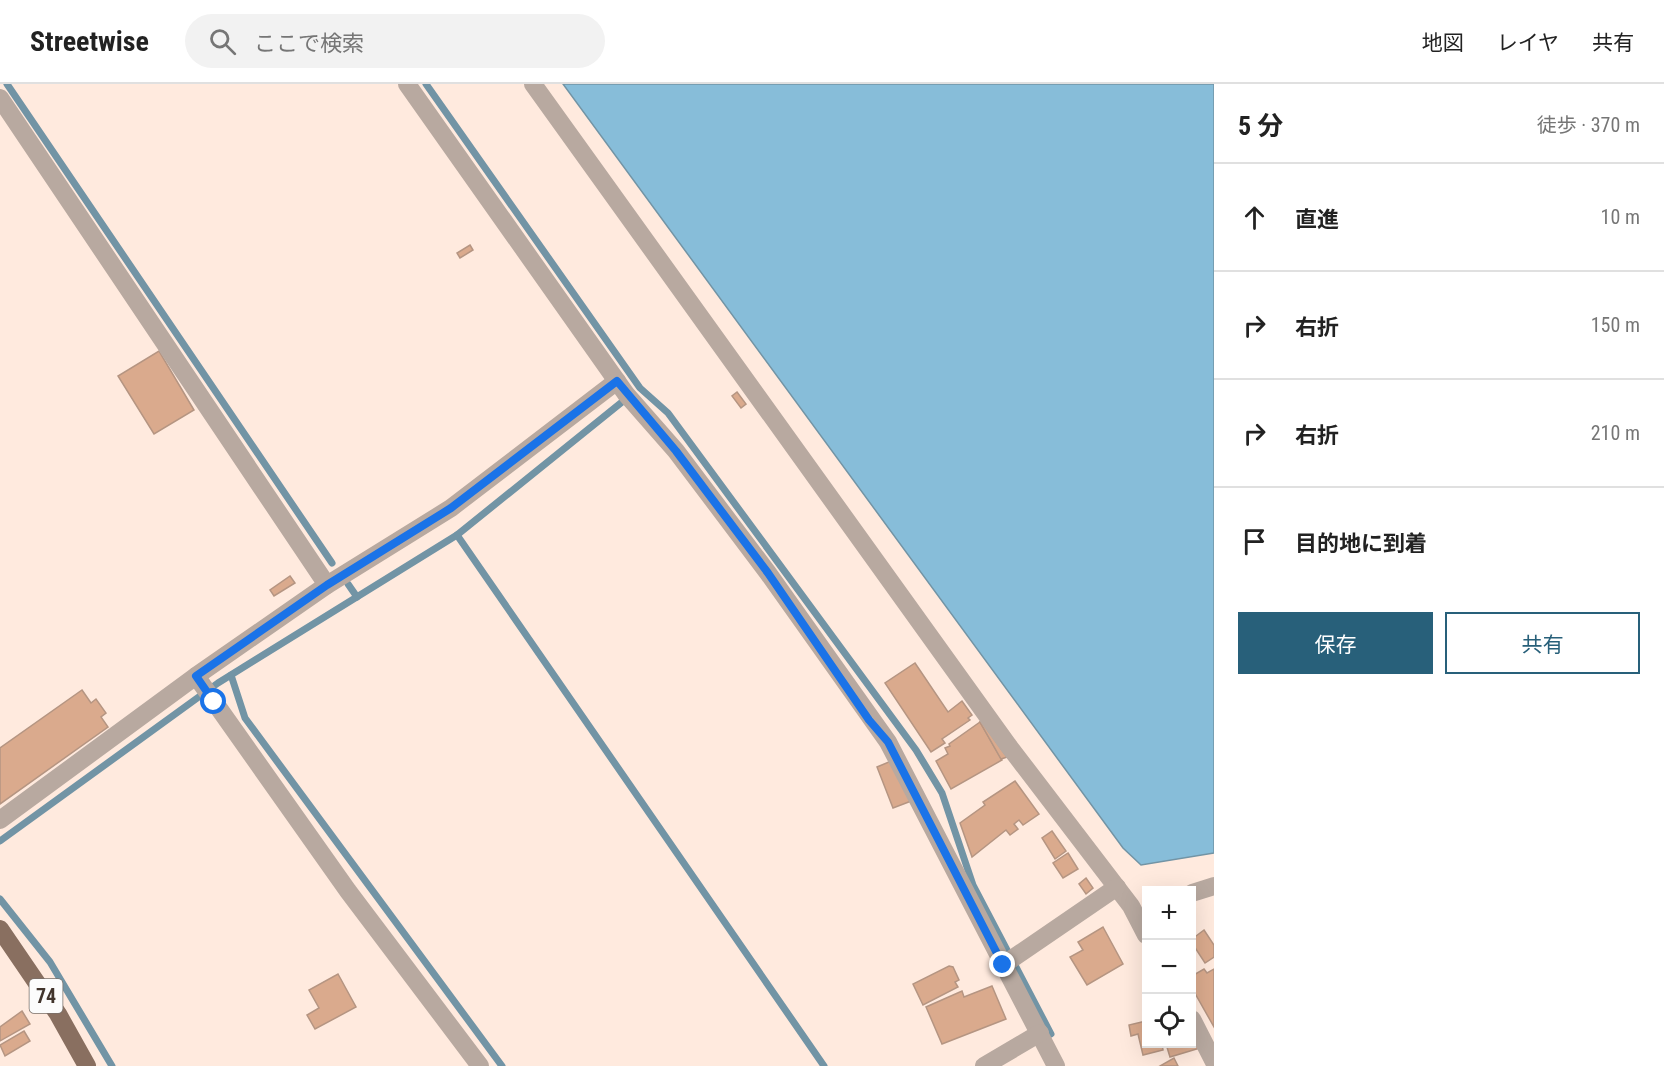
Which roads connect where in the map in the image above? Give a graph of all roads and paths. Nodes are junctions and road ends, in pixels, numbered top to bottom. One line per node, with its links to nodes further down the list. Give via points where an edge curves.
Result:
1 (407, 84): 4 (street)
2 (533, 84): 9 (street, via 1008,745)
3 (0, 98): 5 (street)
4 (625, 393): 5 (street); 13 (street, via 690,469 888,742)
5 (327, 585): 6 (street)
6 (199, 681): 7 (street); 18 (street, via 348,891)
7 (0, 820)
8 (1214, 886): 10 (street)
9 (1117, 887): 11 (street); 13 (street)
10 (1196, 891)
11 (1139, 905)
12 (1, 933): 17 (main road, 74, via 58,1014)
13 (1010, 960): 15 (street)
14 (1196, 1029): 16 (street)
15 (1040, 1033): 19 (street); 20 (street)
16 (1214, 1062)
17 (87, 1066)
18 (480, 1066)
19 (984, 1066)
20 (1056, 1066)

